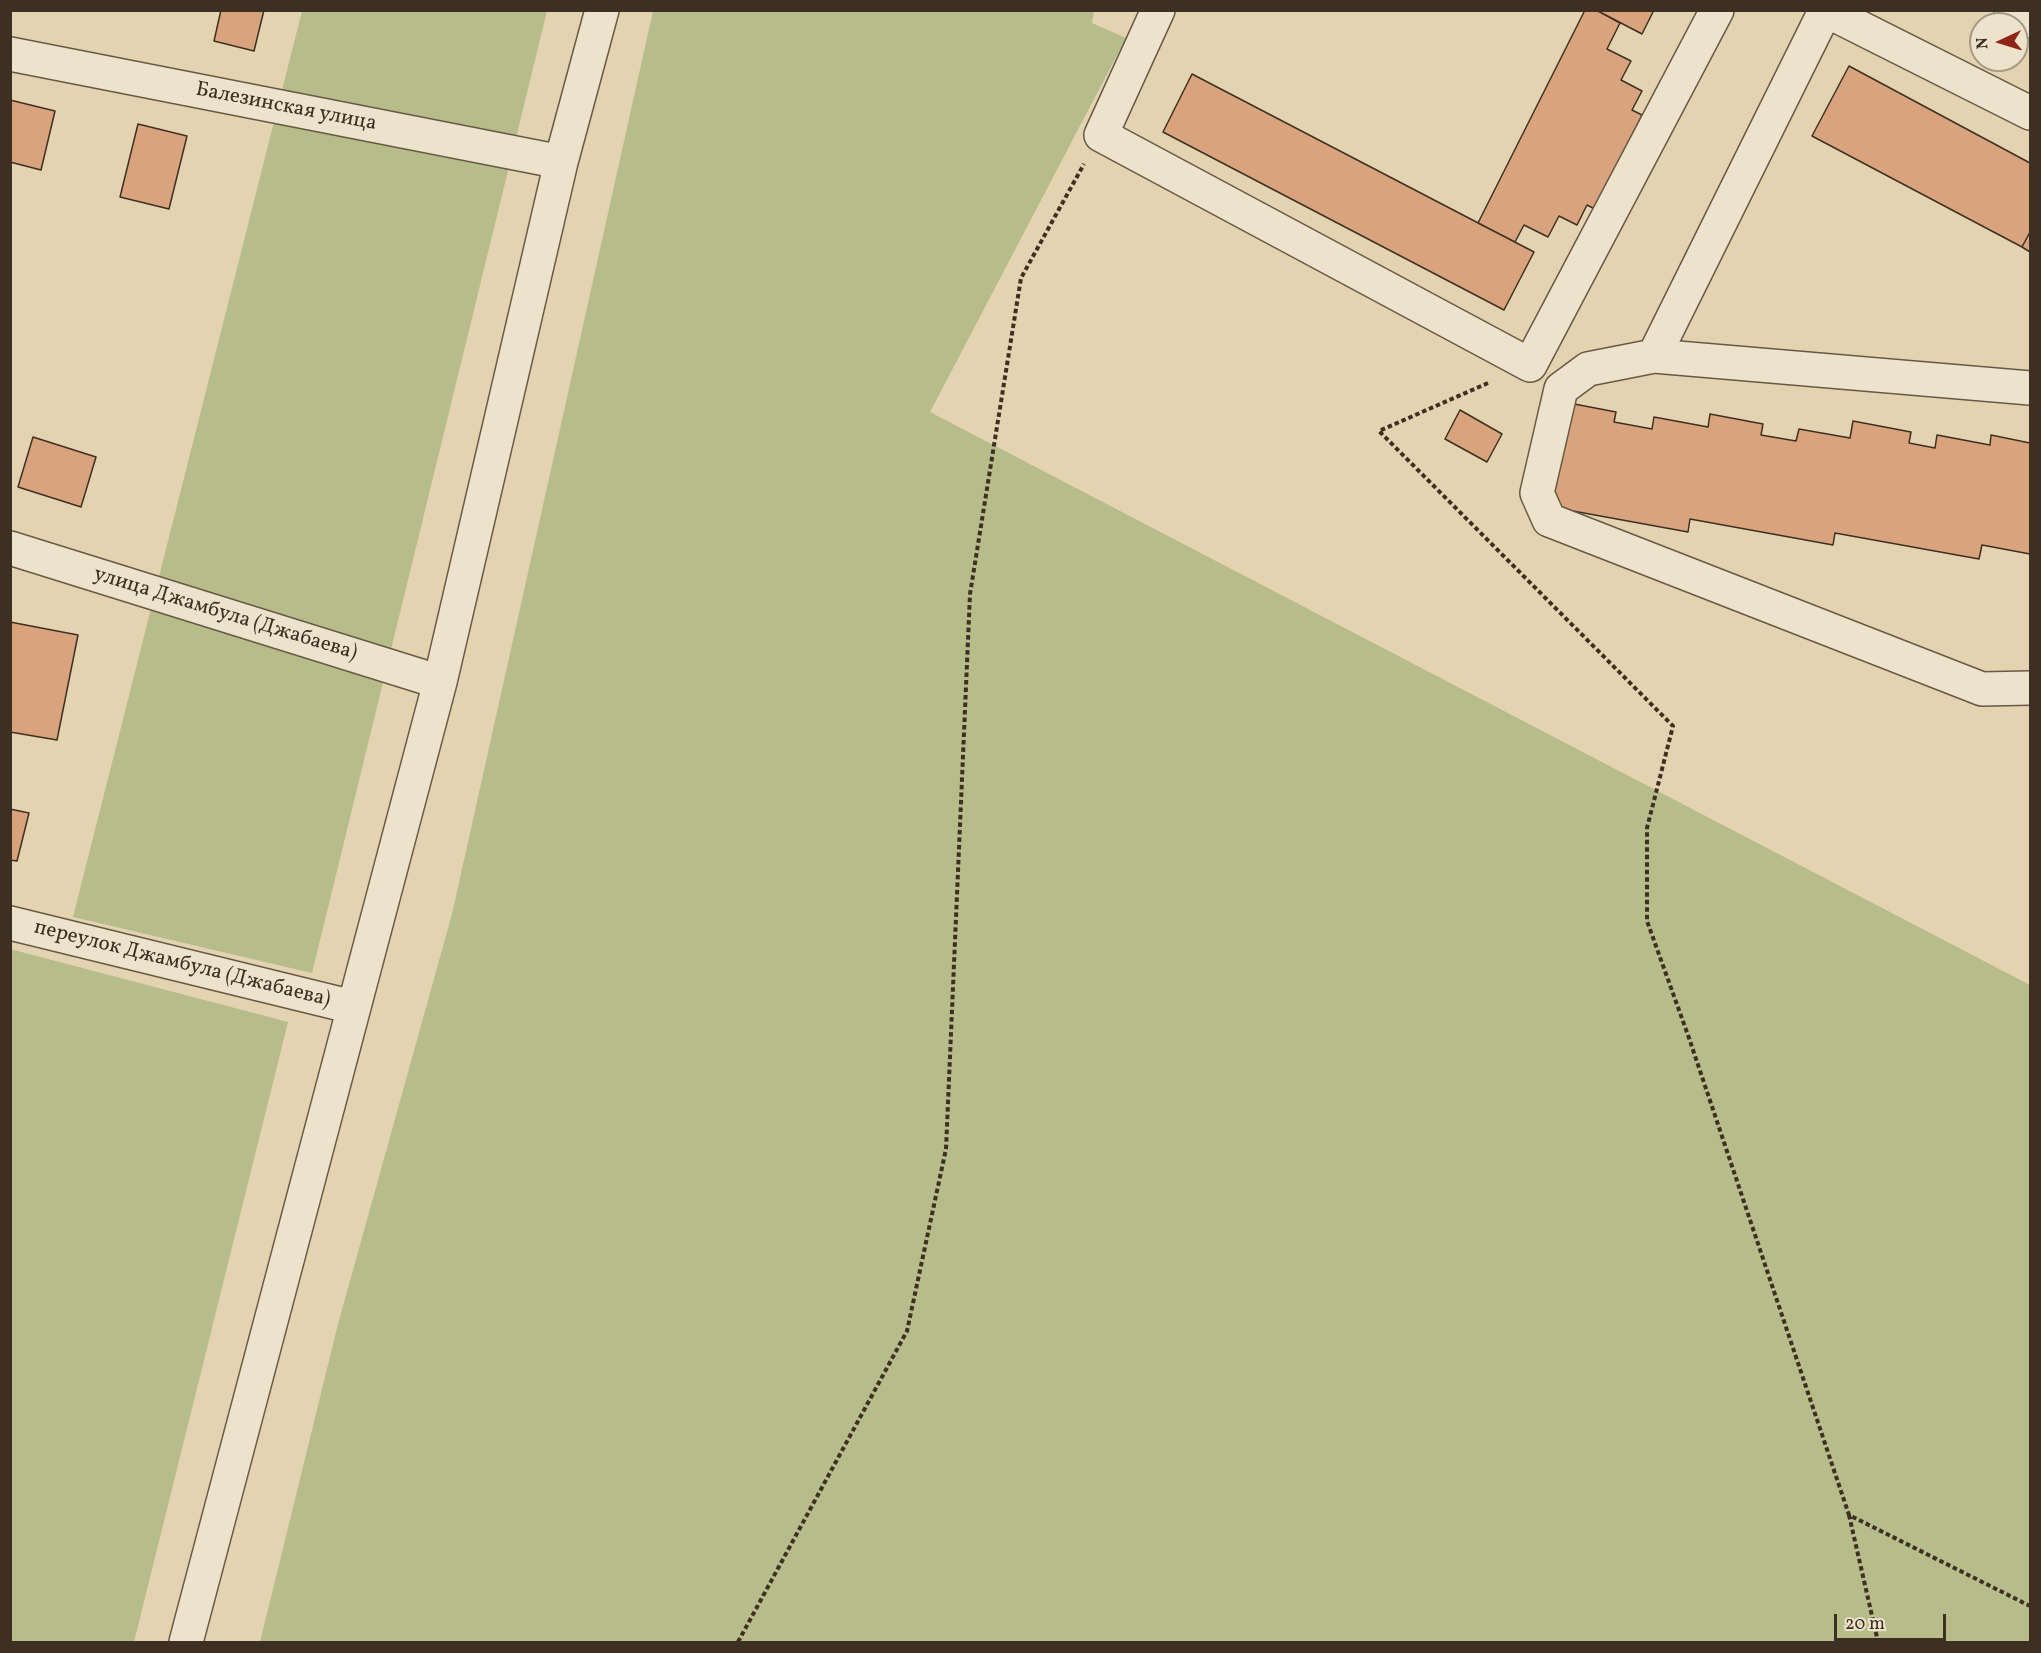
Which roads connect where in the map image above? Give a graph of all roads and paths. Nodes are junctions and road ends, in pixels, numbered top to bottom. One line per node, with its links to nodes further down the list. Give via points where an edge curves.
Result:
1 (602, 10): 10 (street)
2 (1158, 10): 9 (street)
3 (1717, 10): 12 (street)
4 (2011, 10): 6 (street)
5 (1825, 11): 8 (street); 11 (street)
6 (2031, 21)
7 (10, 54): 10 (street, Балезинская улица)
8 (2031, 113)
9 (1101, 135): 12 (street); 22 (path, via 1021,278 970,594 946,1149 907,1330)
10 (561, 162): 15 (street)
11 (1654, 356): 13 (street); 16 (street, via 1587,369 1561,389 1537,493 1549,520 1982,689)
12 (1530, 365): 19 (path, via 1379,431 1673,726 1647,828 1647,921)
13 (2031, 388)
14 (10, 548): 15 (street, улица Джамбула (Джабаева))
15 (440, 682): 18 (street)
16 (2031, 687)
17 (10, 923): 18 (street, переулок Джамбула (Джабаева))
18 (353, 1007): 21 (street)
19 (1849, 1515): 20 (path); 23 (path)
20 (2031, 1606)
21 (186, 1642)
22 (738, 1642)
23 (1878, 1642)

